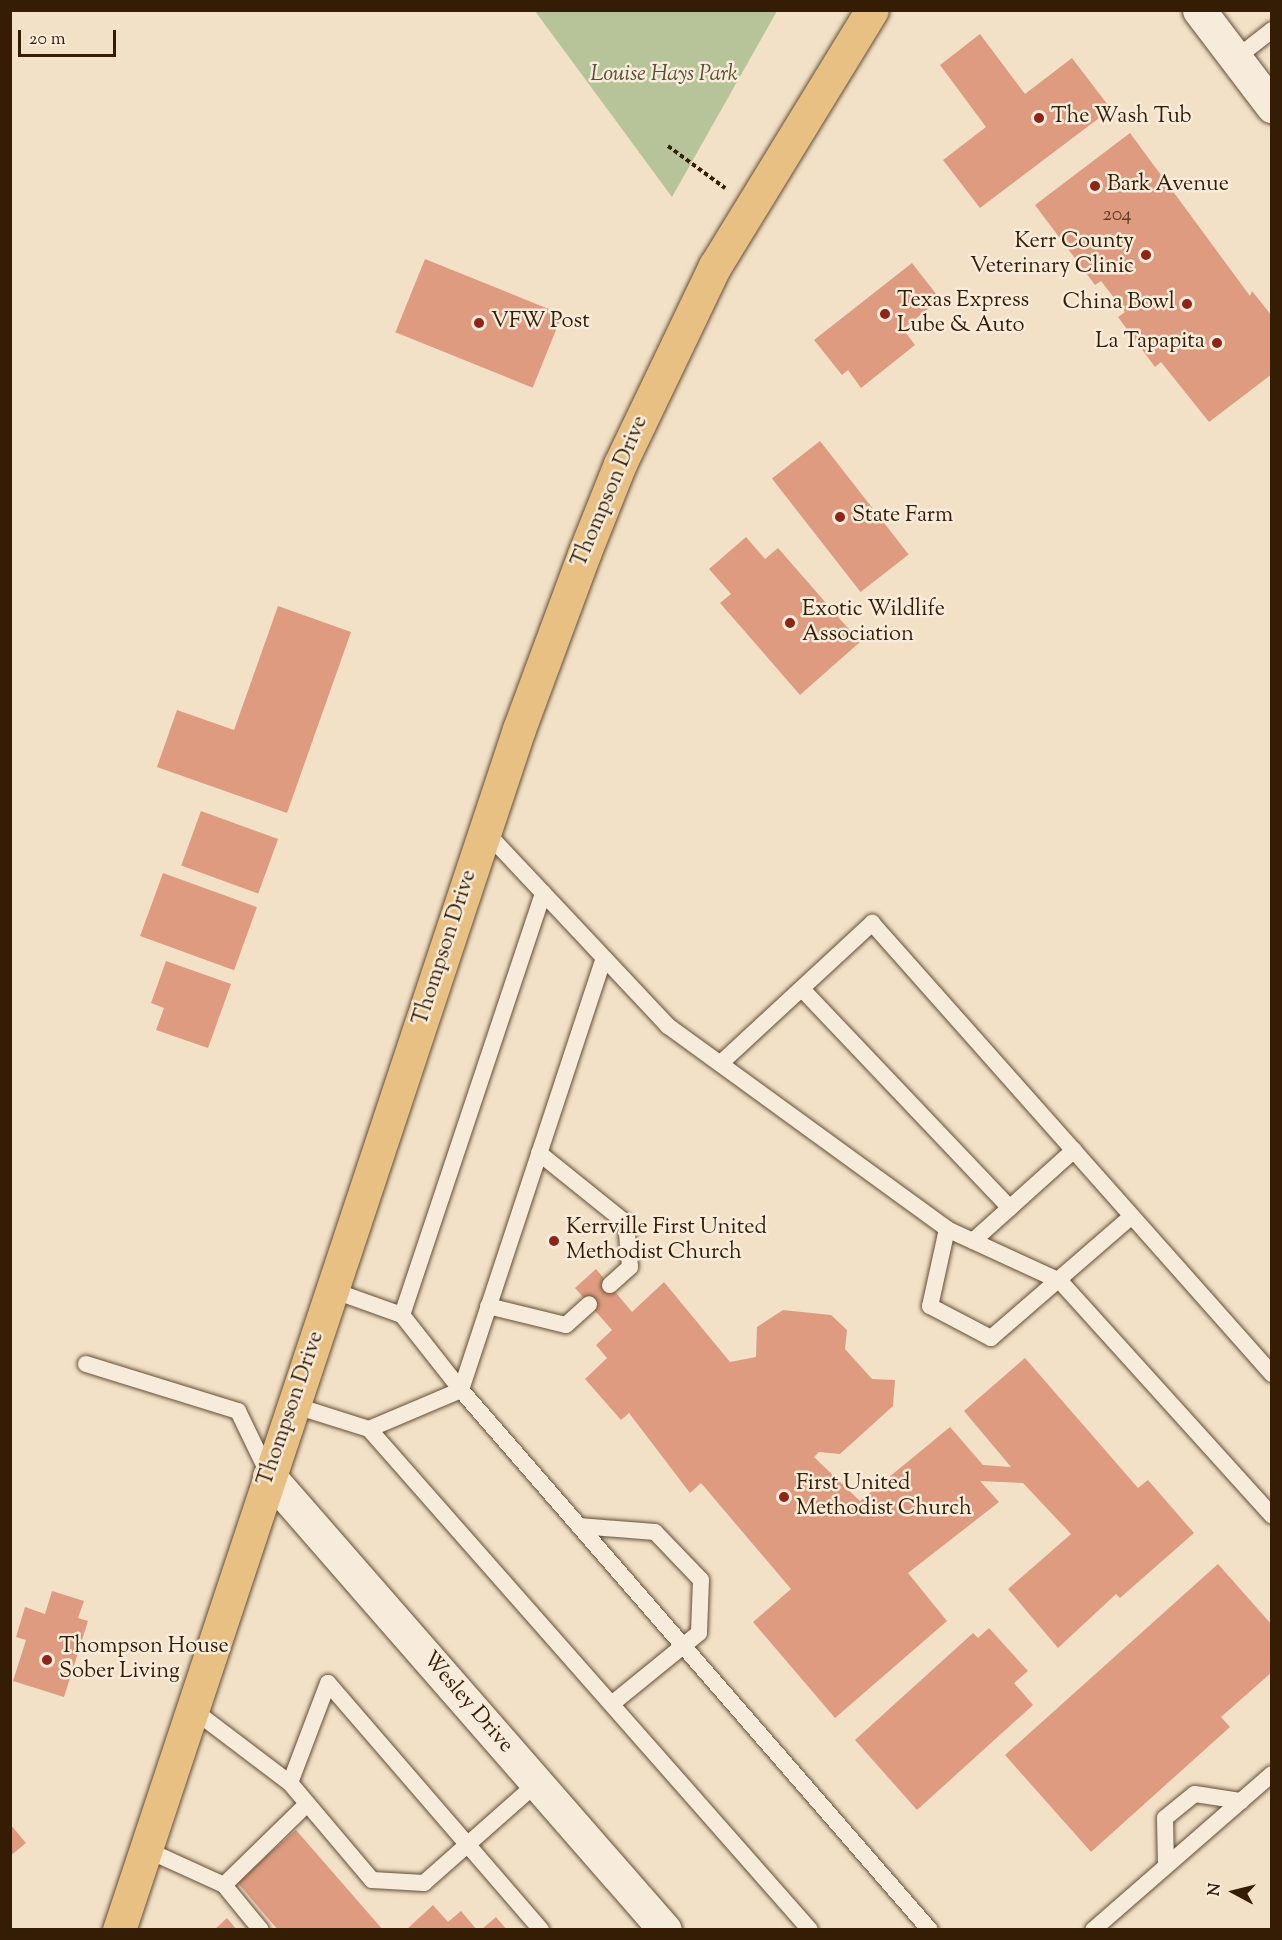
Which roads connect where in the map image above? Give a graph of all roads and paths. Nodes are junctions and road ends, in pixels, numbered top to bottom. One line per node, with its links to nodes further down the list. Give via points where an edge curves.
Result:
1 (872, 10): 8 (main road, Thompson Drive, via 715,266 635,433 551,639)
2 (1199, 10): 4 (street)
3 (1272, 30): 4 (lane)
4 (1235, 59): 5 (street)
5 (1272, 106)
6 (668, 147): 7 (path)
7 (708, 176)
8 (485, 831): 9 (lane); 21 (main road, Thompson Drive)
9 (543, 893): 10 (lane); 24 (lane)
10 (603, 960): 12 (lane, via 668,1026); 14 (lane)
11 (802, 989): 12 (lane); 13 (lane, via 873,923); 15 (lane)
12 (722, 1062): 17 (lane)
13 (1074, 1150): 15 (lane); 16 (lane)
14 (539, 1153): 20 (lane, via 626,1223 630,1267); 23 (lane)
15 (1010, 1208): 18 (lane)
16 (1132, 1216): 19 (lane); 26 (lane)
17 (947, 1229): 18 (lane); 19 (lane, via 930,1306 991,1338)
18 (973, 1241): 19 (lane)
19 (1060, 1281): 31 (lane)
20 (610, 1285)
21 (332, 1290): 24 (lane); 28 (main road, Thompson Drive)
22 (589, 1304): 23 (lane, via 566,1325)
23 (488, 1306): 27 (lane)
24 (402, 1315): 27 (lane)
25 (86, 1364): 30 (lane, via 238,1411)
26 (1272, 1374)
27 (461, 1390): 29 (lane); 32 (lane)
28 (293, 1405): 29 (lane); 30 (main road, Thompson Drive)
29 (369, 1429): 34 (lane)
30 (269, 1476): 35 (main road, Thompson Drive); 38 (street, Wesley Drive)
31 (1272, 1516)
32 (579, 1526): 33 (lane); 33 (lane, via 655,1532 701,1580 699,1633)
33 (684, 1646): 34 (lane); 50 (lane)
34 (614, 1703): 49 (lane)
35 (192, 1709): 37 (lane); 42 (main road, Thompson Drive)
36 (1272, 1774): 39 (lane)
37 (290, 1783): 40 (lane); 41 (lane, via 328,1683)
38 (537, 1783): 41 (lane); 45 (street, Wesley Drive)
39 (1241, 1801): 43 (lane); 43 (lane, via 1195,1794 1165,1818)
40 (307, 1804): 41 (lane, via 372,1880 424,1883); 44 (lane)
41 (468, 1845): 48 (lane)
42 (145, 1849): 44 (lane); 46 (main road, Thompson Drive)
43 (1166, 1866): 51 (lane)
44 (224, 1885): 47 (lane)
45 (652, 1925)
46 (118, 1929)
47 (261, 1929)
48 (541, 1929)
49 (810, 1929)
50 (930, 1929)
51 (1093, 1929)

